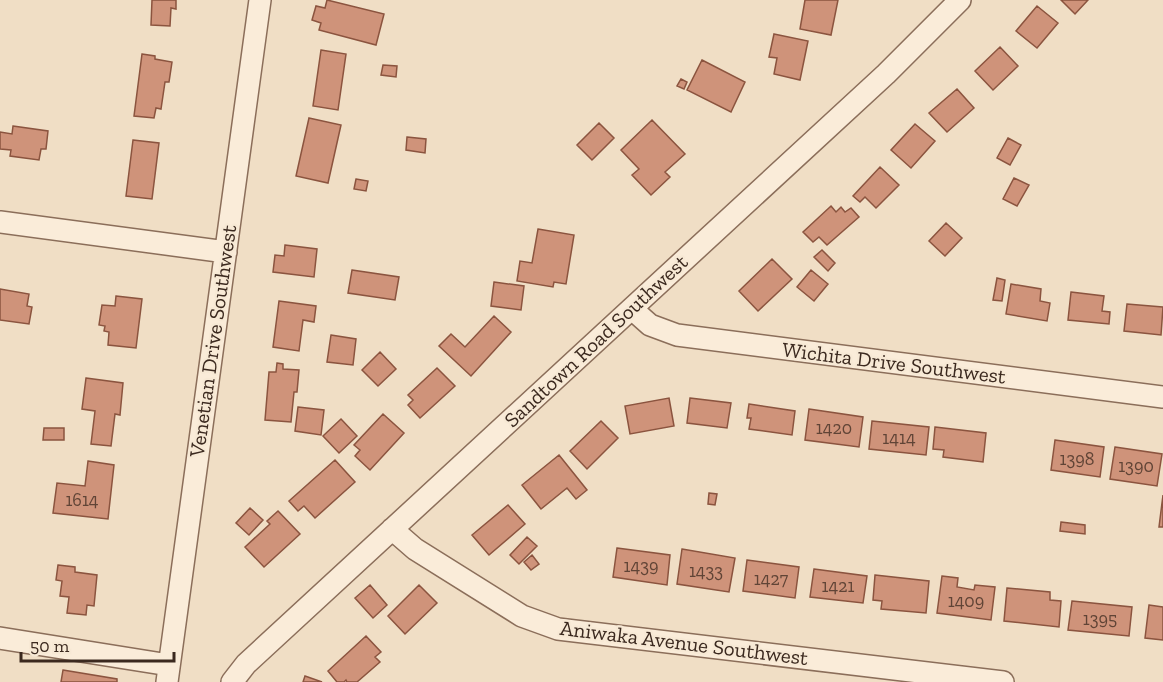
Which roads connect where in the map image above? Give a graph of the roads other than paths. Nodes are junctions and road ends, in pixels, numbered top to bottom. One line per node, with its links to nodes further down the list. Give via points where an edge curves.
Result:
1 (260, 0): 4 (street, Venetian Drive Southwest)
2 (960, 0): 5 (street, Sandtown Road Southwest, via 886,74)
3 (0, 222): 4 (street)
4 (226, 252): 9 (street, Venetian Drive Southwest)
5 (632, 309): 6 (street, Wichita Drive Southwest, via 650,325 677,335); 7 (street, Sandtown Road Southwest)
6 (1163, 397)
7 (392, 529): 10 (street, Sandtown Road Southwest, via 246,664); 11 (street, Aniwaka Avenue Southwest, via 415,549 522,616 558,629)
8 (0, 638): 9 (street)
9 (168, 673)
10 (232, 682)
11 (1003, 682)

